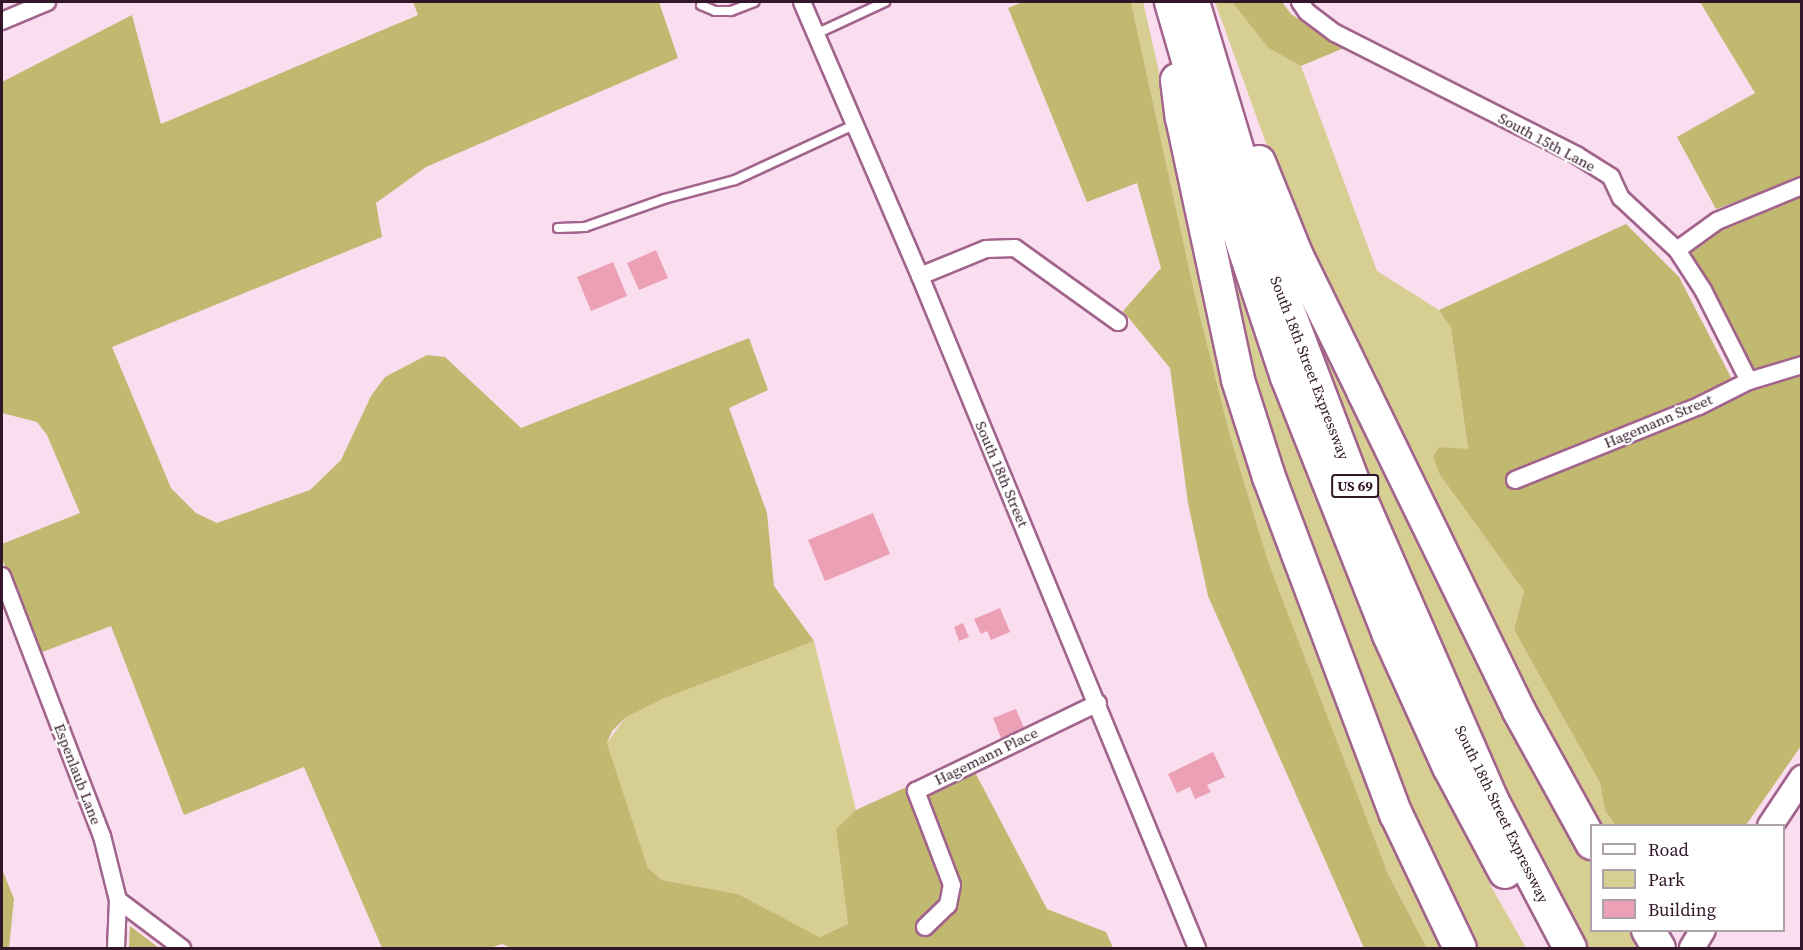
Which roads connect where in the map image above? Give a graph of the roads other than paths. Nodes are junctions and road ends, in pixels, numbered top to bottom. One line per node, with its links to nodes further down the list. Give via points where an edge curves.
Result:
1 (47, 2): 9 (street)
2 (754, 2): 8 (lane, via 731,11 715,12)
3 (802, 2): 10 (street, South 18th Street)
4 (885, 2): 10 (lane)
5 (1170, 2): 33 (highway, via 1182,118 1245,402 1288,530 1396,814); 34 (highway, South 18th Street Expressway / US 69, via 1232,212 1287,377 1389,635 1449,766)
6 (1193, 2): 11 (highway, South 18th Street Expressway / US 69)
7 (1300, 2): 15 (street, South 15th Lane, via 1335,33 1578,156 1611,177 1621,198)
8 (701, 5)
9 (2, 21)
10 (818, 33): 12 (street, South 18th Street)
11 (1218, 87): 25 (highway, via 1264,170 1297,256 1519,711); 35 (highway, South 18th Street Expressway / US 69, via 1275,276 1354,484 1492,800)
12 (856, 124): 14 (lane, via 735,180 664,198 585,227); 16 (street, South 18th Street)
13 (1802, 186): 15 (street, via 1717,221)
14 (558, 228)
15 (1677, 250): 19 (street, South 15th Lane, via 1703,290)
16 (920, 276): 17 (street, via 986,249 1015,248); 22 (street, South 18th Street)
17 (1118, 322)
18 (1802, 365): 19 (street, Hagemann Street)
19 (1749, 381): 20 (street, Hagemann Street, via 1699,406)
20 (1515, 480)
21 (2, 576): 26 (street, Espenlaub Lane, via 102,836)
22 (1098, 703): 27 (street, Hagemann Place, via 916,791 952,885 948,905); 32 (street, South 18th Street)
23 (1802, 778): 24 (main road)
24 (1771, 824)
25 (1590, 839)
26 (118, 900): 30 (street, Espenlaub Lane); 31 (street)
27 (925, 927)
28 (1649, 932): 36 (highway)
29 (1702, 932): 37 (main road)
30 (116, 948)
31 (182, 948)
32 (1197, 948)
33 (1460, 948)
34 (1546, 948)
35 (1570, 948)
36 (1659, 948)
37 (1692, 948)

